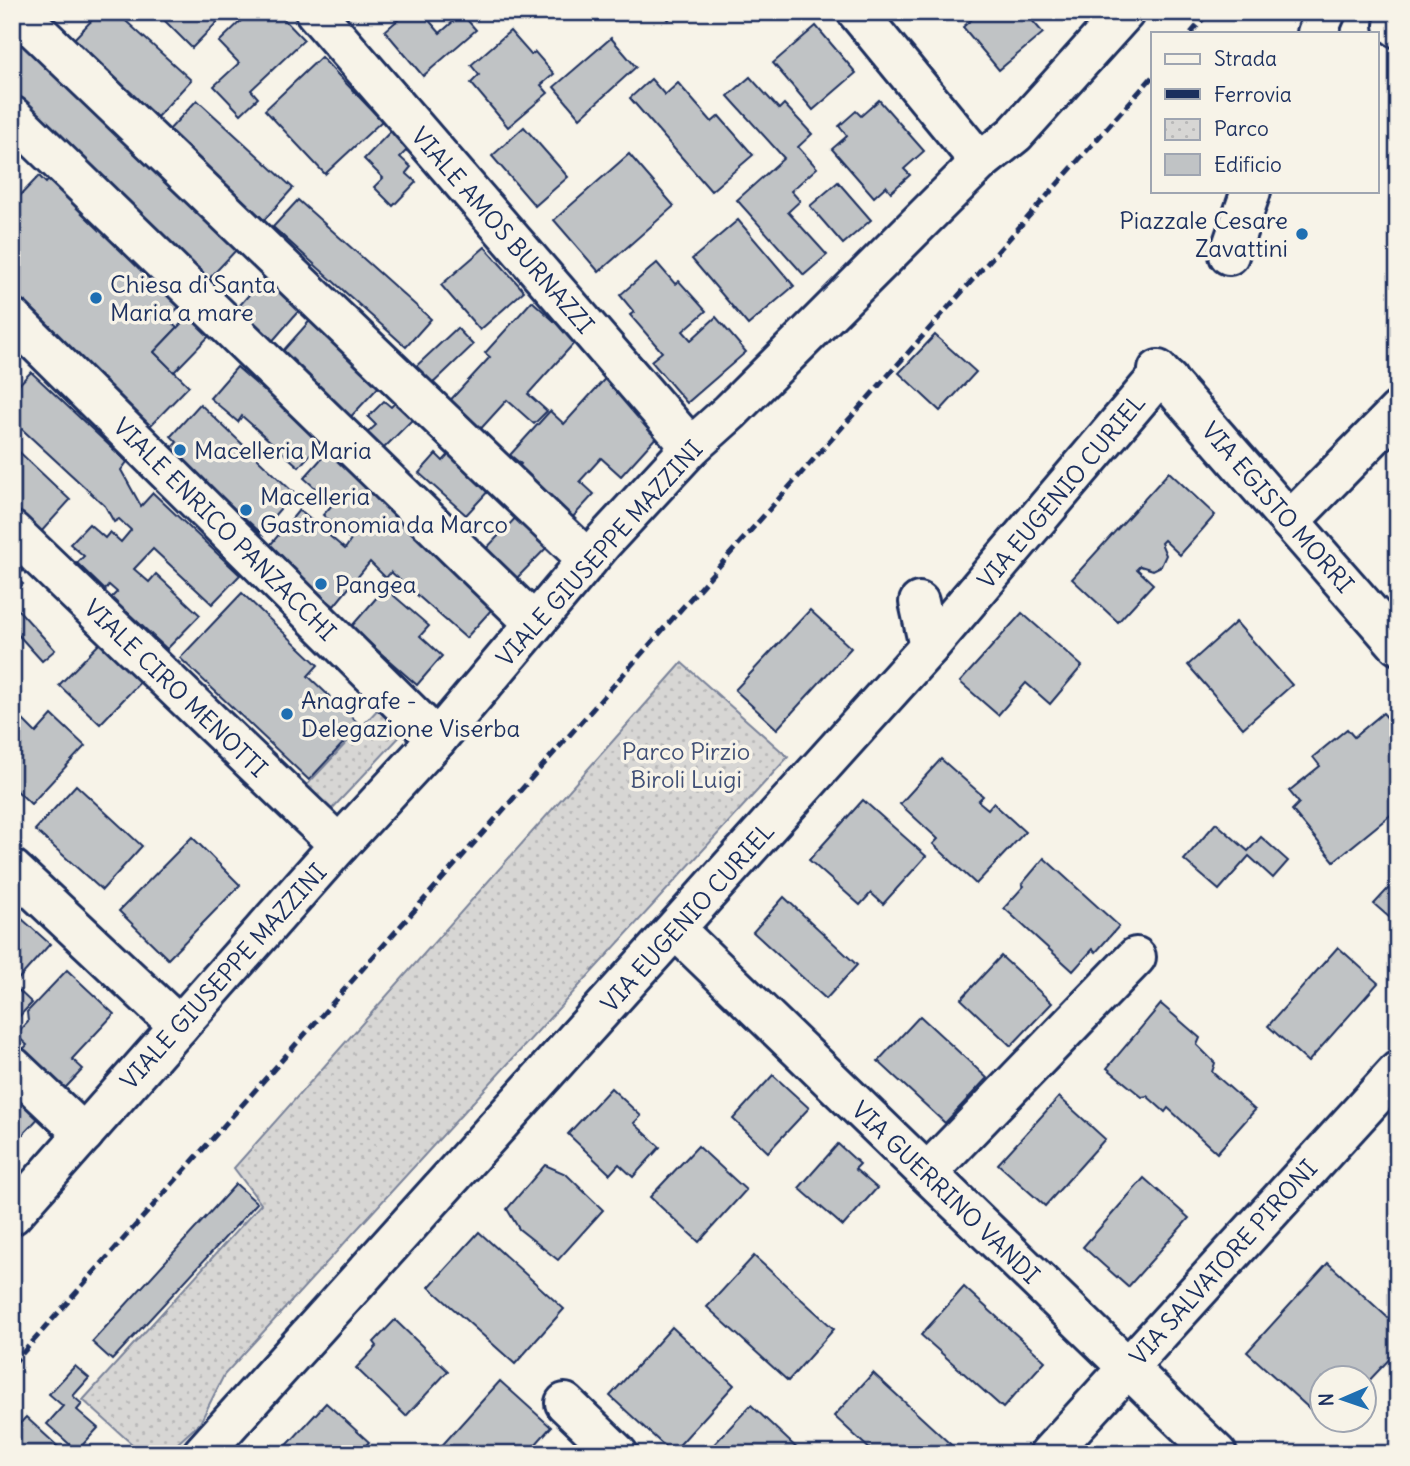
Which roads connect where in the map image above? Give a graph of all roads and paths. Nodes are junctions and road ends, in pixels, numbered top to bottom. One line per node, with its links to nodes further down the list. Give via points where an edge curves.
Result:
1 (17, 12): 21 (street)
2 (315, 12): 18 (street, VIALE AMOS BURNAZZI)
3 (857, 12): 12 (street)
4 (1098, 12): 11 (street, VIALE GIUSEPPE MAZZINI, via 1059,59)
5 (1125, 12): 11 (street, VIALE GIUSEPPE MAZZINI)
6 (1326, 12): 9 (street)
7 (1398, 21): 8 (street, via 1394,25)
8 (1398, 28)
9 (1317, 32)
10 (23, 134): 23 (street)
11 (1016, 134): 12 (street, VIALE GIUSEPPE MAZZINI)
12 (980, 162): 18 (street, VIALE GIUSEPPE MAZZINI)
13 (1251, 192): 14 (street)
14 (1229, 256)
15 (12, 318): 26 (street, VIALE ENRICO PANZACCHI)
16 (1163, 375): 19 (street, VIA EGISTO MORRI); 25 (street, VIA EUGENIO CURIEL)
17 (1398, 411): 19 (street)
18 (691, 447): 21 (street, VIALE GIUSEPPE MAZZINI)
19 (1290, 521): 24 (street, VIA EGISTO MORRI)
20 (12, 531): 27 (street, VIALE CIRO MENOTTI)
21 (588, 560): 23 (street, VIALE GIUSEPPE MAZZINI)
22 (919, 602): 25 (street)
23 (534, 623): 26 (street, VIALE GIUSEPPE MAZZINI)
24 (1398, 645)
25 (929, 648): 29 (street, VIA EUGENIO CURIEL)
26 (437, 739): 27 (street, VIALE GIUSEPPE MAZZINI)
27 (339, 845): 31 (street, VIALE GIUSEPPE MAZZINI)
28 (12, 869): 31 (street)
29 (676, 930): 35 (street, VIA GUERRINO VANDI); 39 (street, VIA EUGENIO CURIEL)
30 (1136, 957): 35 (street)
31 (179, 1026): 34 (street, VIALE GIUSEPPE MAZZINI)
32 (12, 1066): 34 (street)
33 (1398, 1071): 37 (street, VIA SALVATORE PIRONI)
34 (84, 1133): 36 (street, VIALE GIUSEPPE MAZZINI)
35 (927, 1173): 37 (street, VIA GUERRINO VANDI)
36 (12, 1214)
37 (1128, 1367): 41 (street, VIA SALVATORE PIRONI); 42 (street, VIA GUERRINO VANDI)
38 (565, 1403): 40 (street)
39 (202, 1454)
40 (618, 1454)
41 (1049, 1454)
42 (1217, 1454)

